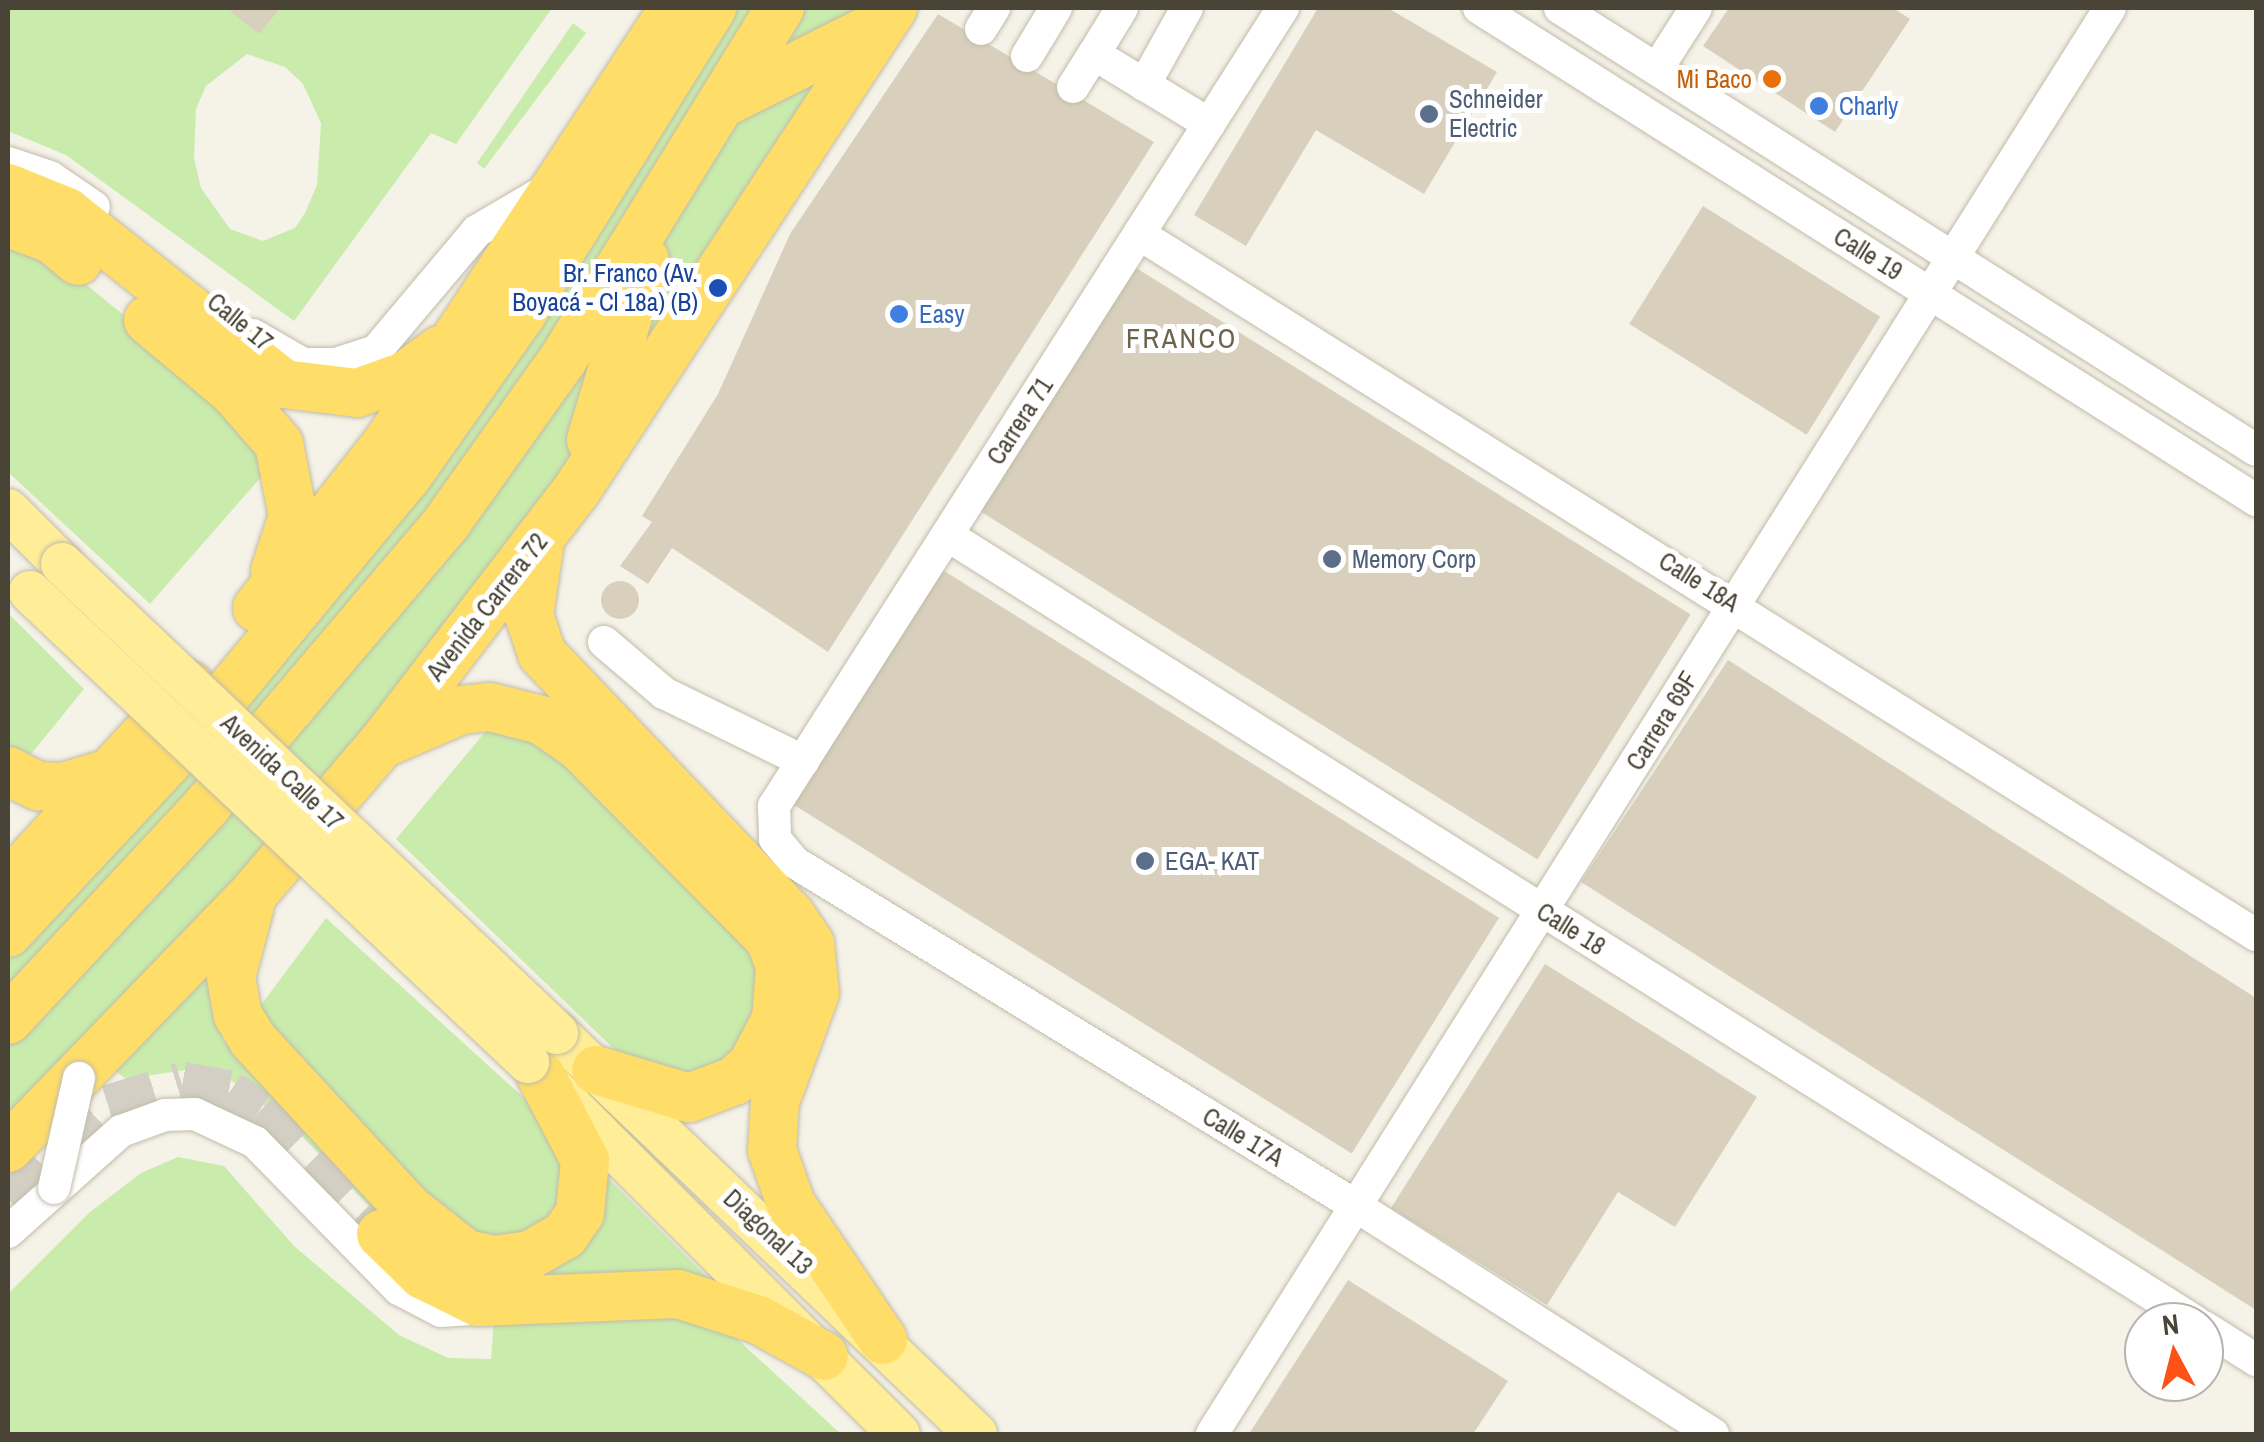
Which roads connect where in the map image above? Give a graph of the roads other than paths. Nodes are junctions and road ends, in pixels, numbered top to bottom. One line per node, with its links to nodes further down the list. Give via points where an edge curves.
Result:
1 (677, 8): 18 (highway); 22 (highway)
2 (712, 8): 18 (highway)
3 (780, 8): 19 (highway)
4 (1056, 8): 14 (street)
5 (1122, 8): 13 (street)
6 (1187, 8): 16 (street)
7 (1283, 8): 20 (street, Carrera 71)
8 (1479, 8): 28 (street, Calle 19)
9 (1560, 8): 15 (street, Calle 19)
10 (1696, 8): 15 (street)
11 (2110, 8): 27 (street, Carrera 69F)
12 (888, 15): 19 (highway); 31 (highway, Avenida Carrera 72)
13 (1094, 54): 16 (street); 17 (street)
14 (1027, 56)
15 (1657, 69): 27 (street, Calle 19)
16 (1144, 86): 20 (street)
17 (1073, 87)
18 (657, 98): 48 (highway, via 406,478 198,729)
19 (723, 103): 24 (highway)
20 (1209, 124): 26 (street, Carrera 71)
21 (8, 163): 22 (street, Calle 17, via 50,177 268,347 303,364 336,364 376,351 477,231)
22 (558, 183): 29 (highway)
23 (8, 188): 29 (highway, via 67,212 267,375 298,390 357,393 388,384)
24 (661, 206): 31 (highway); 50 (highway, via 447,522 204,809)
25 (8, 223): 37 (highway, via 52,239 234,392 270,431 286,459 293,516)
26 (1139, 234): 34 (street, Carrera 71); 38 (street, Calle 18A)
27 (1954, 258): 28 (street, Carrera 69F); 30 (street, Calle 19)
28 (1932, 294): 32 (street, Calle 19); 38 (street, Carrera 69F)
29 (459, 336): 37 (highway, via 388,444)
30 (2256, 450)
31 (576, 491): 35 (highway, Avenida Carrera 72)
32 (2256, 500)
33 (8, 510): 51 (main road, Avenida Calle 17, bridge)
34 (947, 535): 41 (street, Carrera 71); 47 (street, Calle 18)
35 (542, 537): 40 (highway, Avenida Carrera 72); 61 (highway, via 529,616 542,654 790,914 810,944 814,993 775,1102 772,1150 792,1204)
36 (19, 581): 51 (main road, Avenida Calle 17, bridge)
37 (262, 604): 43 (highway)
38 (1736, 604): 47 (street, Carrera 69F); 49 (street, Calle 18A)
39 (604, 642): 41 (street, via 681,703)
40 (381, 744): 46 (highway, Avenida Carrera 72); 52 (highway, via 460,710 490,708 541,720 579,746 770,939 780,966 776,1019 752,1065 734,1081 689,1098)
41 (803, 761): 44 (street, Carrera 71, via 774,806)
42 (8, 771): 43 (highway, via 38,786 63,788)
43 (116, 771): 45 (highway)
44 (775, 839): 56 (street, Calle 17A, via 794,862)
45 (8, 885)
46 (254, 893): 51 (highway, via 234,948 238,1015 308,1103 409,1209 466,1254 495,1260 530,1255 565,1235 580,1213 585,1160); 53 (highway, Avenida Carrera 72)
47 (1542, 910): 56 (street, Carrera 69F); 59 (street, Calle 18)
48 (8, 932)
49 (2256, 935)
50 (8, 1020)
51 (542, 1057): 52 (main road, Diagonal 13); 63 (main road, Diagonal 13)
52 (596, 1070): 61 (main road, Diagonal 13)
53 (79, 1078): 54 (highway, Avenida Carrera 72); 55 (street, bridge)
54 (8, 1148)
55 (54, 1188): 57 (street); 60 (street, via 122,1132 148,1120 213,1117 255,1142 408,1296 441,1312)
56 (1356, 1206): 67 (street, Carrera 69F); 68 (street, Calle 17A)
57 (8, 1232)
58 (381, 1234): 60 (highway, via 451,1294)
59 (2164, 1302)
60 (501, 1305): 63 (highway, via 678,1294 759,1320)
61 (882, 1340): 66 (main road, Diagonal 13)
62 (2224, 1340): 64 (street)
63 (824, 1356): 65 (main road, Diagonal 13)
64 (2256, 1360)
65 (899, 1434)
66 (976, 1434)
67 (1212, 1434)
68 (1714, 1434)

